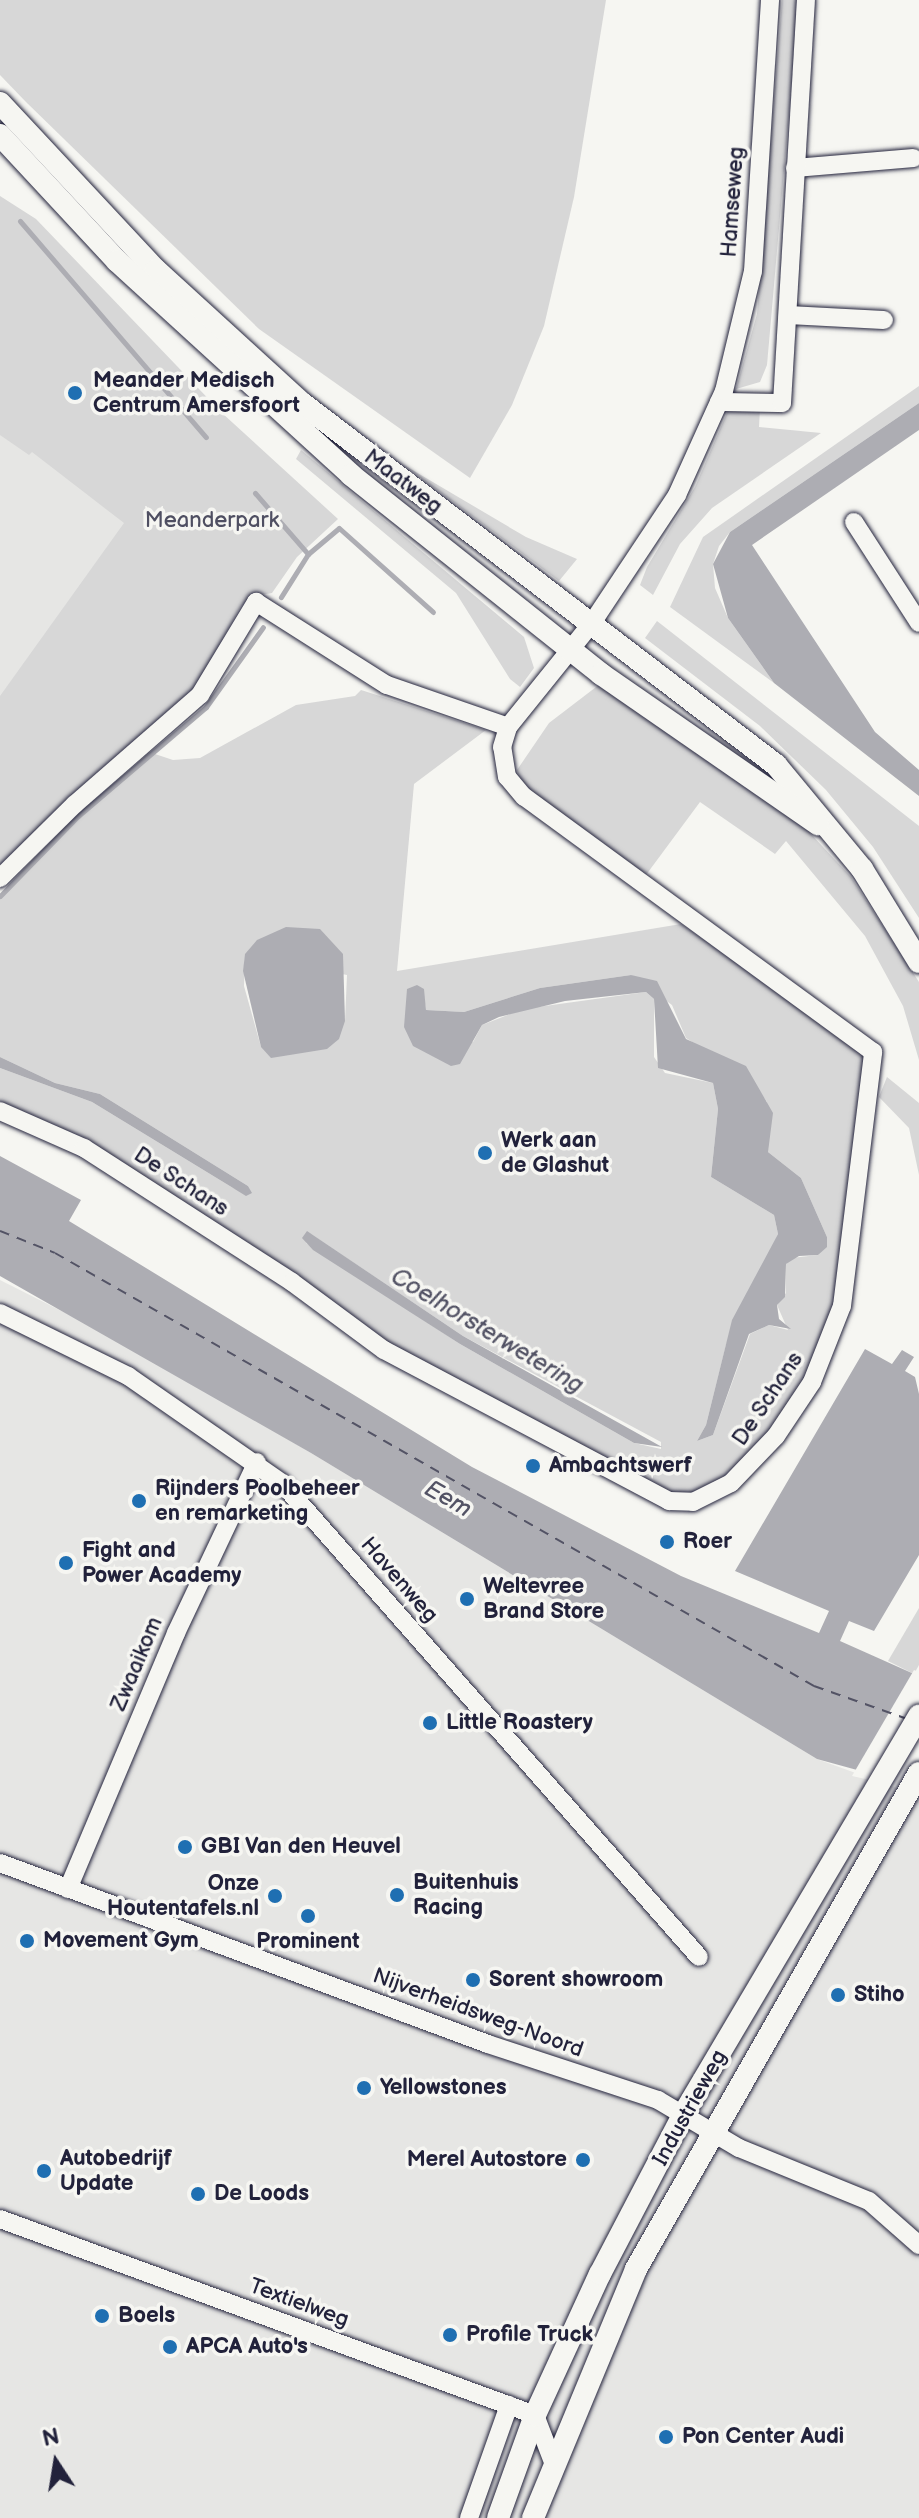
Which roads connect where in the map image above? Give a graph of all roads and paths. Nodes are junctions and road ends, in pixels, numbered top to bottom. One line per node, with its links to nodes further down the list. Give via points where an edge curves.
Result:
1 (770, 0): 9 (street, Hamseweg, via 753,271 744,322)
2 (806, 0): 6 (street)
3 (0, 103): 11 (main road, Maatweg, via 156,270 262,369)
4 (0, 135): 13 (main road, Maatweg, via 117,261 282,416)
5 (914, 158): 6 (street)
6 (795, 168): 7 (street)
7 (788, 315): 8 (street); 9 (street, via 782,403)
8 (884, 320)
9 (719, 402): 11 (street, Hamseweg, via 677,495)
10 (854, 522): 12 (street)
11 (592, 623): 13 (street, Hamseweg); 15 (main road, Maatweg, via 776,765 805,795)
12 (919, 623)
13 (571, 650): 14 (street); 15 (main road, Maatweg)
14 (508, 727): 16 (street, via 387,685 256,602 246,610 200,695); 18 (street, De Schans, via 502,747 504,771 524,797 873,1052 851,1262 829,1348 776,1436 738,1478 693,1502 662,1498 384,1350 292,1282 108,1163 55,1132)
15 (829, 832): 17 (main road, Maatweg, via 876,889)
16 (0, 878)
17 (919, 962)
18 (0, 1111)
19 (0, 1313): 20 (street, Havenweg, via 128,1376)
20 (257, 1462): 24 (street, Zwaaikom, via 176,1633); 25 (street, Havenweg, via 282,1483)
21 (919, 1716): 26 (main road, Industrieweg)
22 (914, 1782): 27 (main road, Industrieweg)
23 (0, 1863): 24 (street, Nijverheidsweg-Noord)
24 (68, 1889): 26 (street, Nijverheidsweg-Noord, via 488,2044 658,2100)
25 (699, 1957)
26 (683, 2115): 27 (street, Nijverheidsweg-Noord); 31 (main road, Industrieweg, via 600,2274)
27 (711, 2134): 29 (street, Nijverheidsweg-Noord, via 869,2201); 32 (main road, Industrieweg, via 636,2269)
28 (0, 2219): 30 (street, Textielweg)
29 (919, 2245)
30 (509, 2405): 31 (street, Textielweg); 33 (street)
31 (535, 2415): 32 (street); 34 (main road, Industrieweg)
32 (553, 2462): 35 (main road, Industrieweg)
33 (469, 2518)
34 (498, 2518)
35 (533, 2518)

